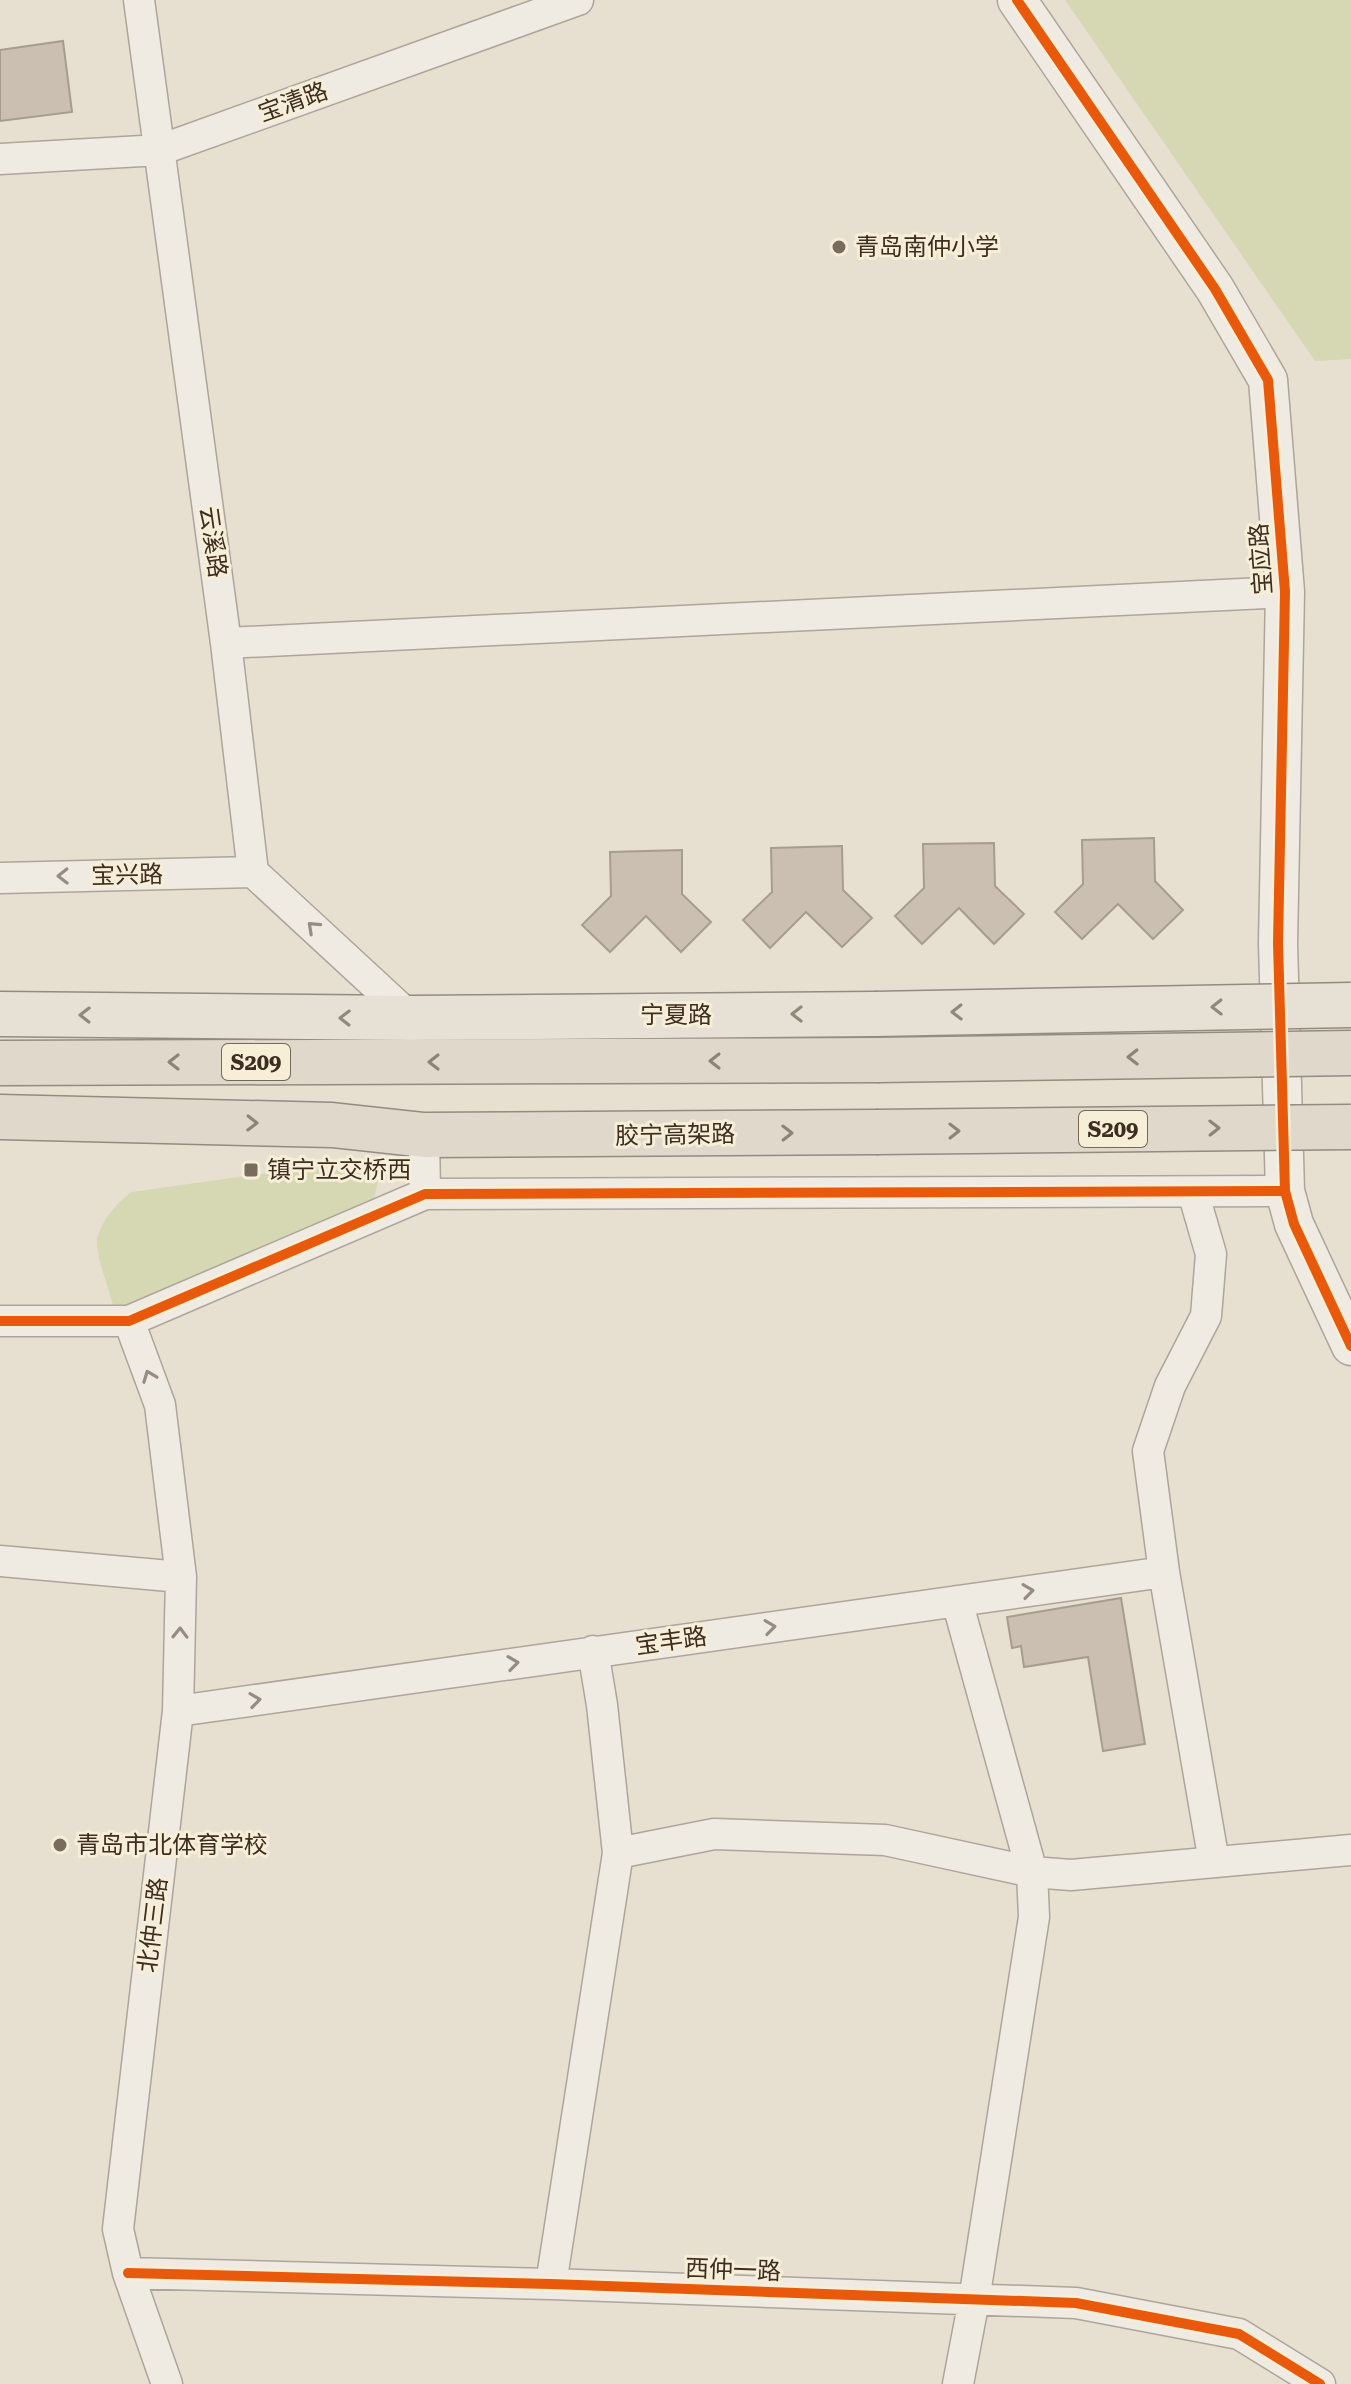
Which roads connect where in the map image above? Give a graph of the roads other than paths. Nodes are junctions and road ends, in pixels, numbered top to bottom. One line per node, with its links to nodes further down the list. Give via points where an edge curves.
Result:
1 (139, 0): 4 (street, 云溪路)
2 (578, 0): 4 (street, 宝清路)
3 (1017, 0): 6 (street, 宝应路, via 1215,289 1268,380)
4 (160, 150): 5 (street, 宝清路); 7 (street, 云溪路)
5 (0, 159)
6 (1285, 592): 7 (street); 20 (street, 宝应路, via 1278,943)
7 (226, 643): 8 (street, 云溪路)
8 (253, 872): 9 (street, 宝兴路, one-way to 9); 12 (street, one-way to 8)
9 (0, 878)
10 (1351, 1005): 12 (main road, 宁夏路, one-way to 12, bridge)
11 (0, 1014): 12 (main road, 宁夏路, one-way to 11)
12 (411, 1018)
13 (1351, 1053): 14 (highway, S209, one-way to 14, bridge)
14 (0, 1063)
15 (0, 1117): 16 (highway, 胶宁高架路 / S209)
16 (118, 1121): 18 (highway, 胶宁高架路 / S209, one-way to 18, via 332,1125); 19 (main road)
17 (1351, 1127): 18 (highway, 胶宁高架路 / S209, one-way to 17, bridge)
18 (424, 1135): 22 (street)
19 (0, 1140)
20 (1285, 1191): 21 (street); 25 (street, 宝应路, via 1294,1224)
21 (1193, 1192): 22 (street); 27 (street, via 1211,1254 1206,1316 1170,1386 1148,1451)
22 (425, 1194): 24 (street)
23 (0, 1321): 24 (street)
24 (129, 1321): 28 (street, 北仲三路, one-way to 24, via 160,1405)
25 (1351, 1346)
26 (0, 1561): 28 (street)
27 (1164, 1572): 29 (street, 宝丰路, one-way to 27); 34 (street)
28 (181, 1577): 31 (street, 北仲三路, one-way to 28)
29 (957, 1601): 30 (street, 宝丰路, one-way to 29); 35 (street)
30 (593, 1651): 31 (street, 宝丰路, one-way to 30); 33 (street)
31 (178, 1711): 36 (street, 北仲三路, via 118,2229)
32 (1351, 1850): 34 (street)
33 (618, 1853): 35 (street, via 714,1834 885,1840); 37 (street)
34 (1214, 1862): 35 (street, via 1071,1875)
35 (1032, 1872): 38 (street, via 1034,1917)
36 (128, 2273): 37 (street, 西仲一路); 39 (street, 北仲三路)
37 (551, 2284): 38 (street, 西仲一路)
38 (974, 2300): 40 (street); 41 (street, 西仲一路, via 1076,2303 1239,2334)
39 (167, 2384)
40 (958, 2384)
41 (1320, 2384)

